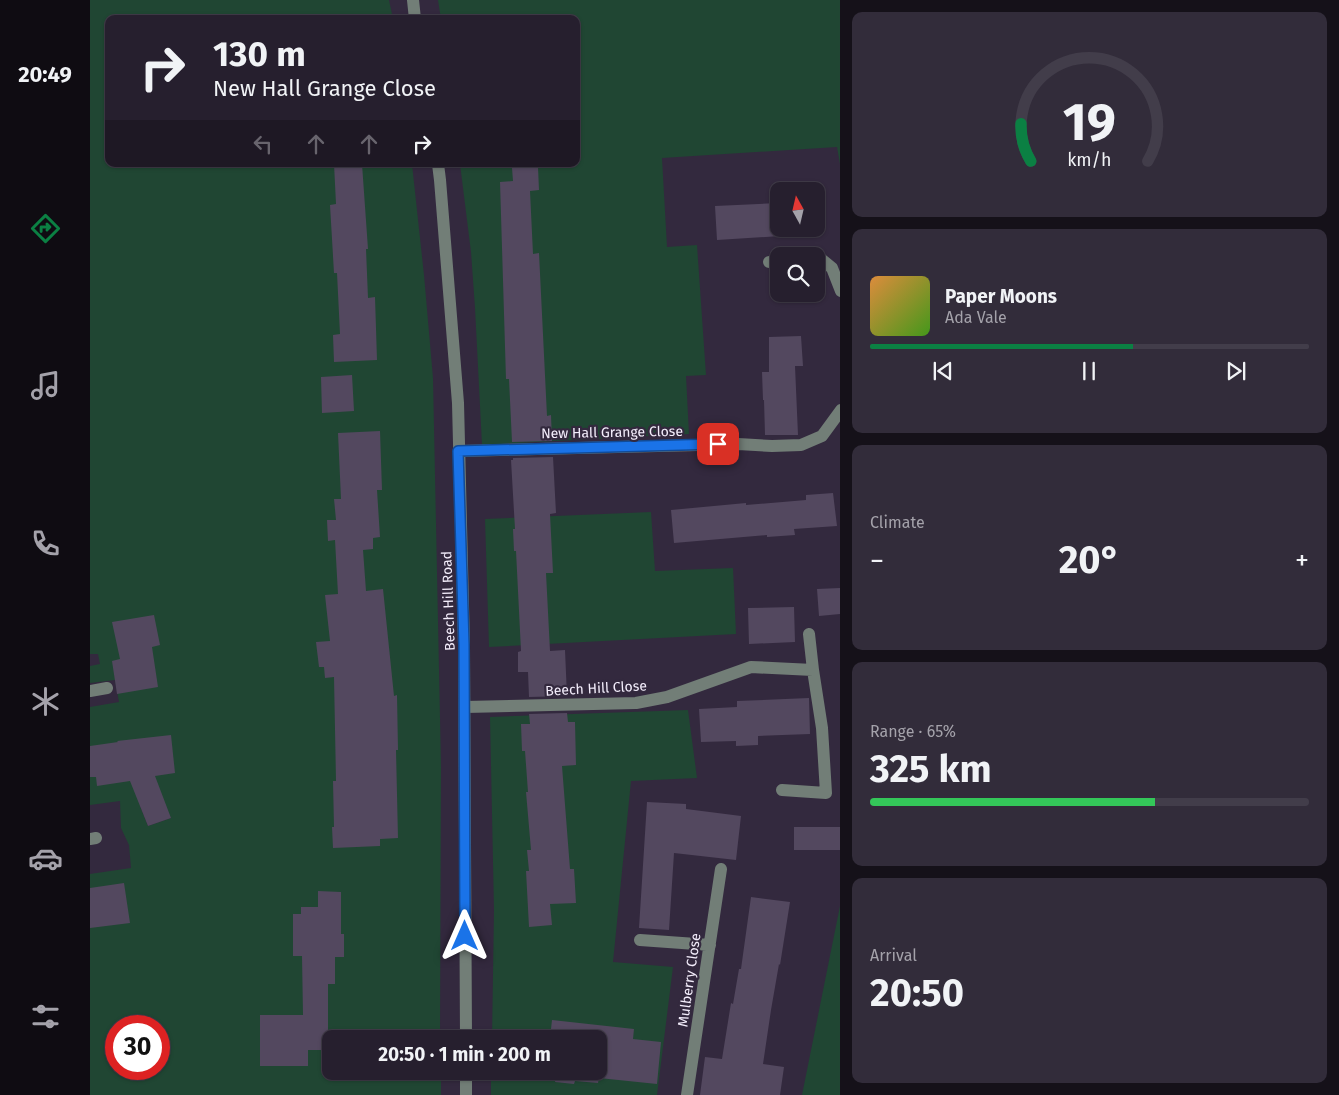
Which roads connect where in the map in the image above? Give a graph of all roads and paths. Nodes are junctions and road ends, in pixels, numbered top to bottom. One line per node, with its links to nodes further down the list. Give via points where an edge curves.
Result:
1 (412, 0): 2 (street)
2 (415, 15)
3 (438, 167): 7 (street, Beech Hill Road, via 458,403)
4 (825, 262): 5 (street, via 832,268)
5 (840, 291)
6 (840, 410): 7 (street, New Hall Grange Close, via 822,436 801,445)
7 (458, 451): 12 (street, Beech Hill Road)
8 (809, 634): 9 (street)
9 (813, 670): 12 (street, Beech Hill Close, via 751,667 667,697 636,703); 13 (street, via 822,728 826,793)
10 (107, 688): 11 (street)
11 (90, 691)
12 (465, 707): 17 (street, Beech Hill Road)
13 (782, 790)
14 (720, 869): 16 (street, Mulberry Close)
15 (640, 940): 16 (street)
16 (710, 945): 20 (street, Mulberry Close)
17 (466, 1030)
18 (466, 1080): 19 (street)
19 (466, 1095)
20 (687, 1095)

